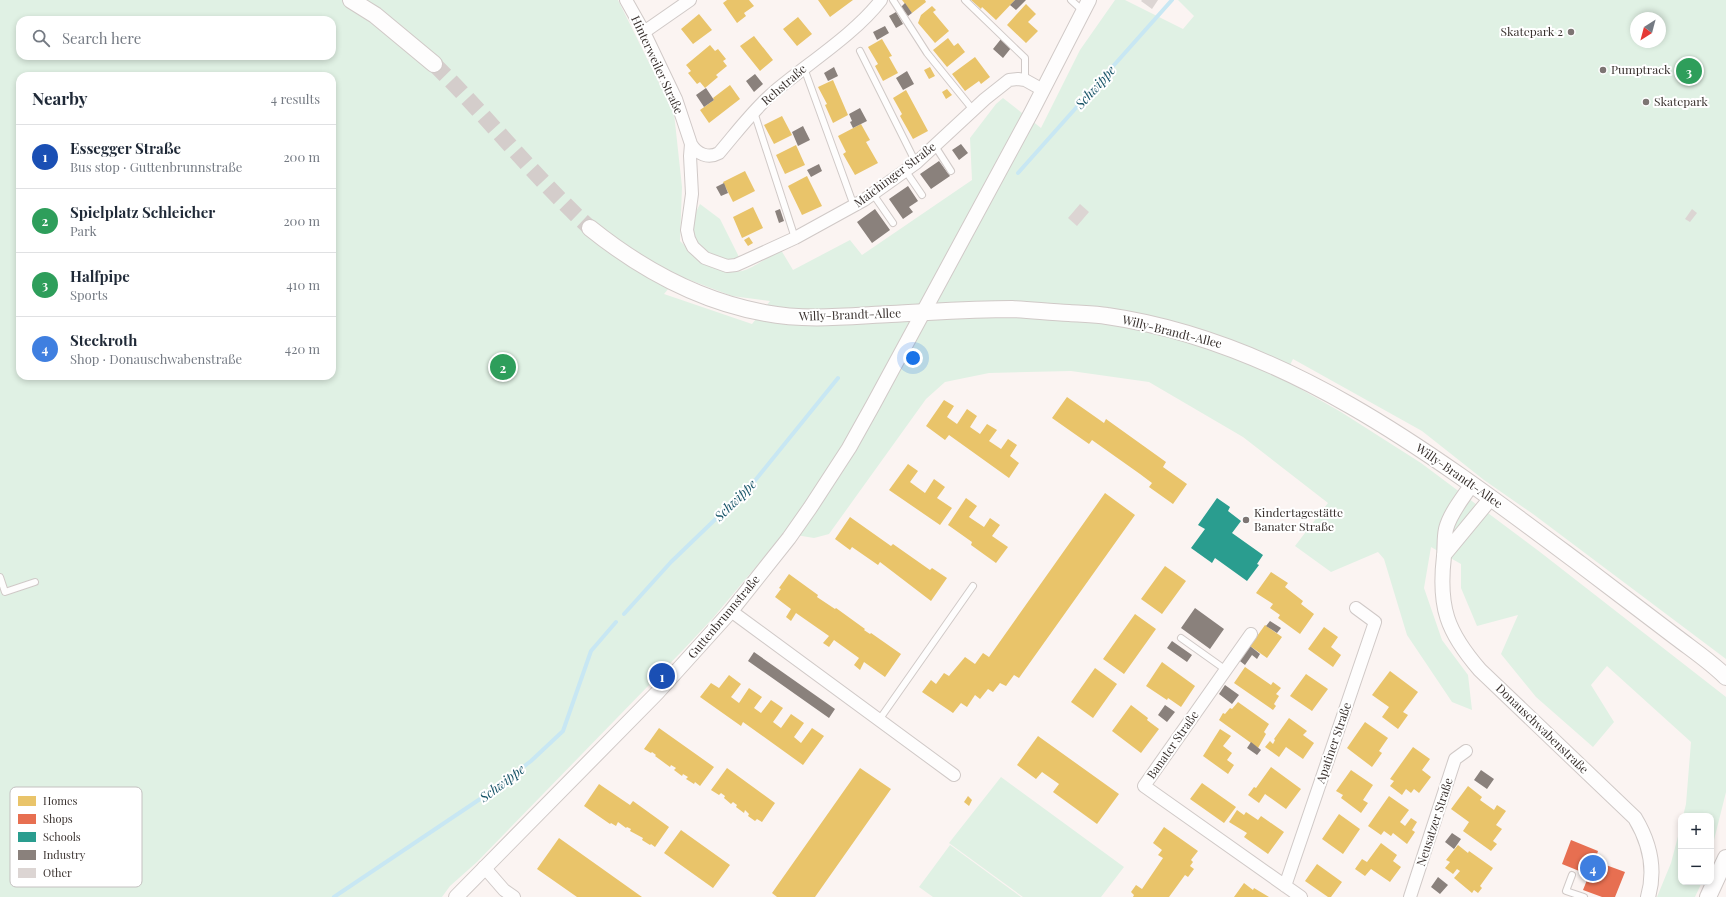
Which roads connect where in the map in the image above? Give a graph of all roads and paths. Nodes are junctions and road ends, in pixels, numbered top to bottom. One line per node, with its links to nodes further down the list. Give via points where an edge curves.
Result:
1 (351, 0): 11 (main road, via 375,15)
2 (626, 0): 9 (street, Hinterweiler Straße)
3 (690, 0): 9 (street)
4 (881, 0): 12 (street, Rehstraße, via 870,13)
5 (893, 0): 15 (lane, via 927,53)
6 (965, 0): 13 (lane, via 1025,58)
7 (1071, 0): 8 (lane)
8 (1086, 6): 14 (street)
9 (644, 32): 17 (street, Hinterweiler Straße, via 676,99)
10 (860, 51): 19 (lane)
11 (434, 64)
12 (804, 68): 16 (street, Rehstraße); 24 (lane)
13 (1025, 80): 14 (street); 15 (street, Maichinger Straße, via 1009,80)
14 (1043, 90): 29 (street)
15 (974, 111): 18 (street, Maichinger Straße)
16 (754, 112): 17 (street, Rehstraße, via 714,156 700,154); 27 (lane)
17 (690, 144): 28 (street, Hinterweiler Straße, via 692,194 687,230 689,240 706,258 728,266)
18 (935, 146): 19 (street, Maichinger Straße); 21 (lane)
19 (916, 163): 20 (street, Maichinger Straße)
20 (905, 170): 22 (street, Maichinger Straße); 23 (lane)
21 (951, 171)
22 (873, 194): 24 (street, Maichinger Straße); 25 (lane)
23 (922, 195)
24 (854, 206): 27 (street, Maichinger Straße)
25 (893, 223)
26 (590, 228): 29 (main road, Willy-Brandt-Allee, via 633,260 663,278 734,306 794,317)
27 (795, 238): 28 (street, Maichinger Straße)
28 (736, 265)
29 (922, 313): 30 (main road, Willy-Brandt-Allee, via 1015,309 1106,316 1226,345 1300,378 1402,437); 37 (street, Guttenbrunnstraße, via 849,448 789,538)
30 (1472, 484): 31 (main road, Willy-Brandt-Allee); 32 (street, Donauschwabenstraße, via 1446,528)
31 (1491, 498): 32 (street); 41 (main road, Willy-Brandt-Allee)
32 (1444, 555): 53 (street, Donauschwabenstraße, via 1441,577 1443,598 1454,636 1480,670 1635,818 1644,833 1650,852 1652,870)
33 (0, 577): 34 (lane, via 5,592)
34 (35, 582)
35 (973, 586): 42 (lane)
36 (1356, 608): 48 (street, Apatiner Straße, via 1375,622)
37 (731, 612): 42 (street); 46 (street, Guttenbrunnstraße, via 666,684)
38 (1251, 634): 40 (street, Banater Straße)
39 (1181, 638): 40 (lane)
40 (1226, 670): 48 (street, Banater Straße, via 1144,786)
41 (1725, 675)
42 (879, 720): 44 (street)
43 (1466, 751): 51 (street, Neusatzer Straße, via 1455,759)
44 (954, 775)
45 (1726, 858): 54 (main road)
46 (484, 867): 49 (street, Guttenbrunnstraße); 50 (street, via 504,890)
47 (1572, 875): 52 (lane, via 1566,891)
48 (1292, 893)
49 (456, 897)
50 (514, 897)
51 (1410, 897)
52 (1584, 897)
53 (1648, 897)
54 (1708, 897)

